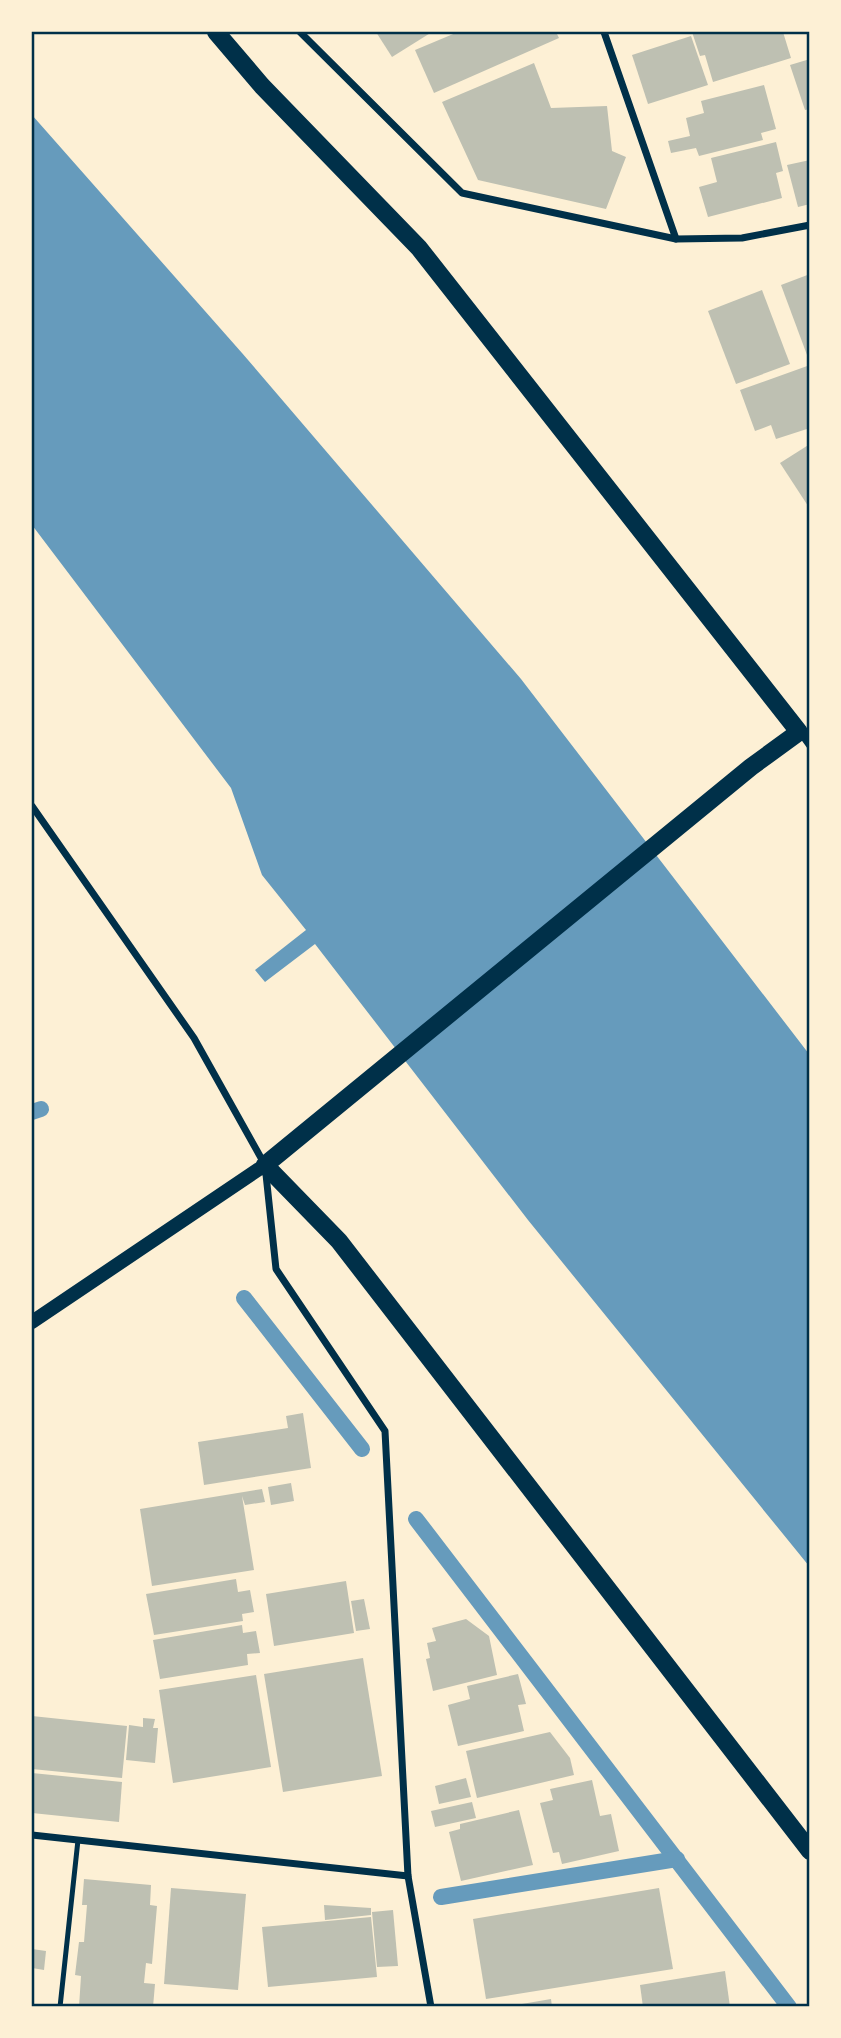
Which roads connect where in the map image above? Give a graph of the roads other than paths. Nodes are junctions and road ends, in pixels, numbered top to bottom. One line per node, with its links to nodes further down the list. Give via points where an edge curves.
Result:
1 (216, 32): 6 (main road, via 419,248)
2 (300, 32): 5 (street, via 462,193)
3 (604, 32): 5 (street)
4 (810, 225): 5 (street, via 742,238)
5 (676, 239)
6 (806, 734): 8 (main road, via 751,767)
7 (32, 806): 8 (street, via 194,1038)
8 (265, 1165): 9 (main road); 12 (main road, via 339,1241); 13 (street, via 276,1269 385,1431)
9 (32, 1322)
10 (32, 1835): 11 (street)
11 (78, 1840): 13 (street); 14 (lane)
12 (810, 1851)
13 (408, 1876): 15 (street)
14 (60, 2007)
15 (431, 2007)

